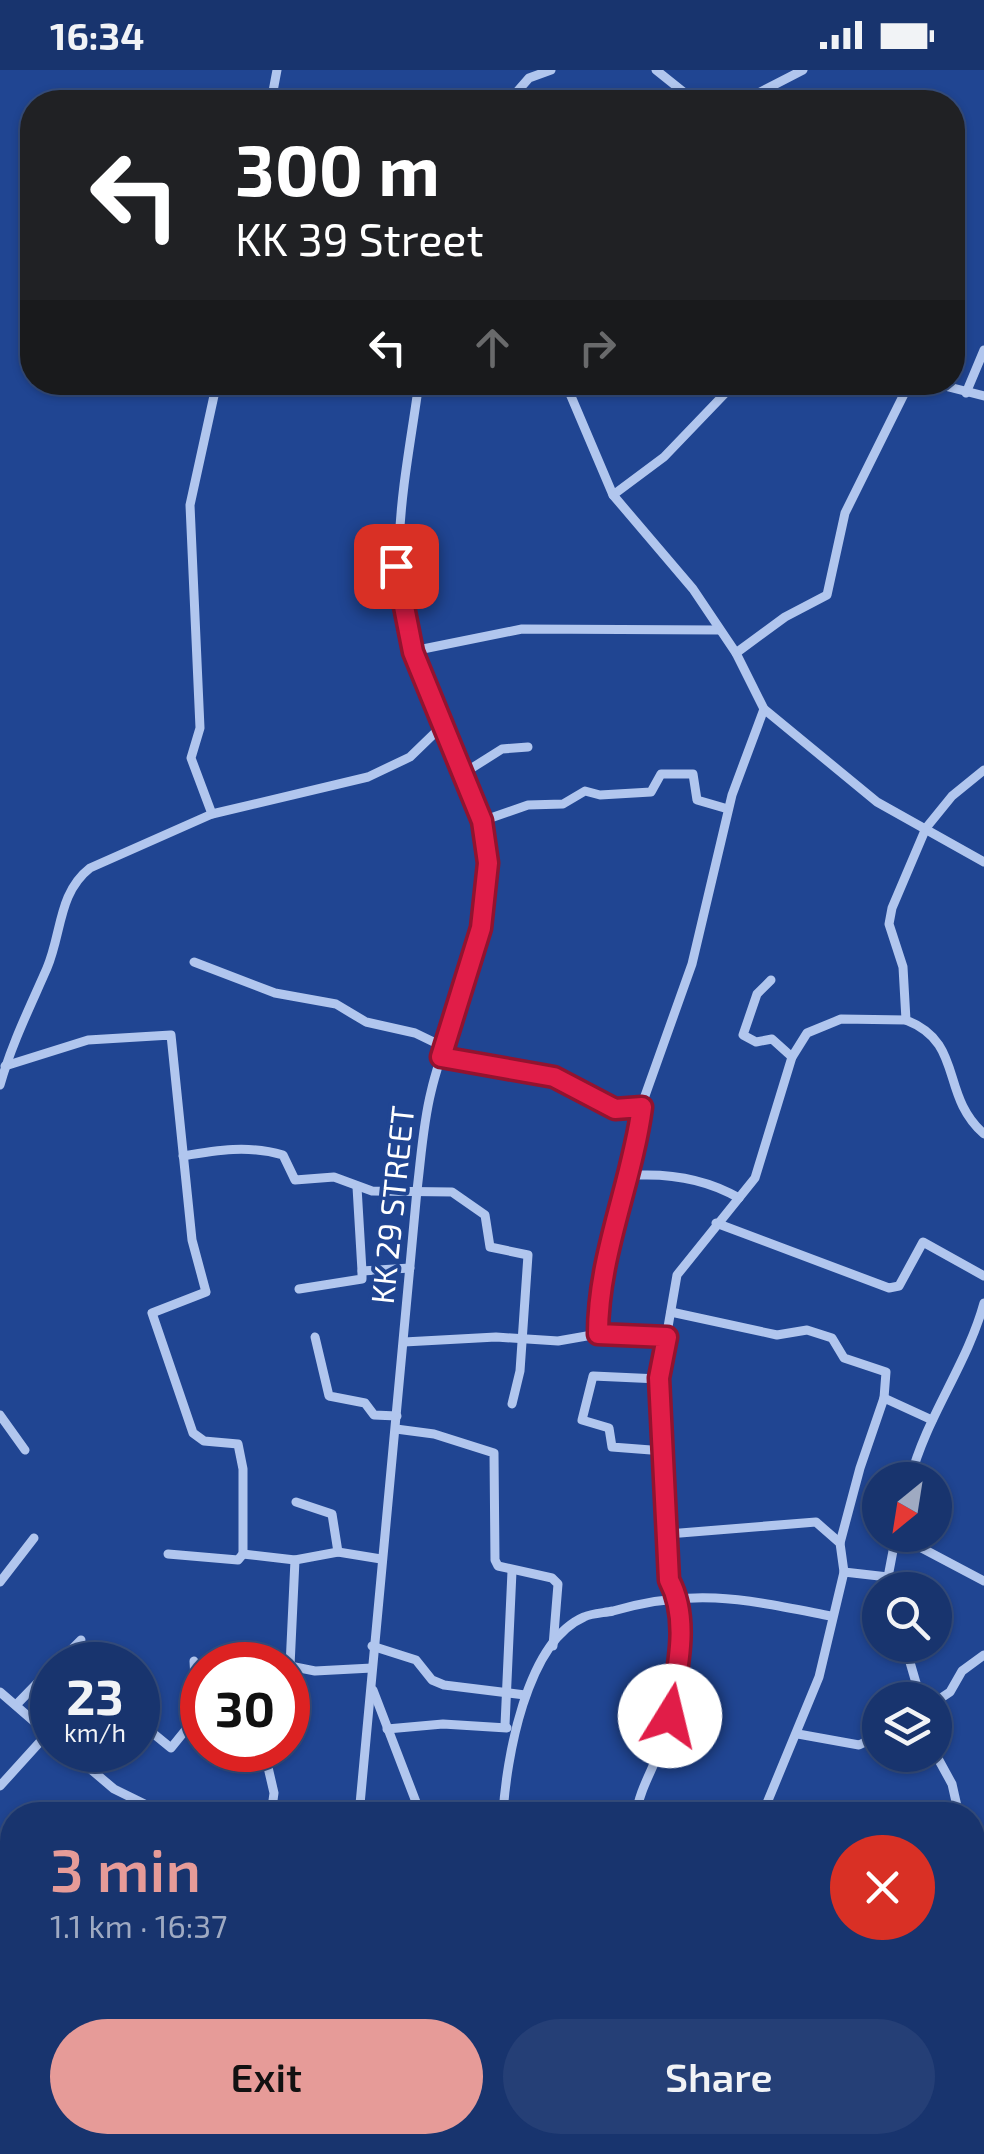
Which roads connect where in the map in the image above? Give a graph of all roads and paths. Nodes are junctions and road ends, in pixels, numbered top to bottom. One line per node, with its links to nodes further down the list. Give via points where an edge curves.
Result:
1 (551, 70): 4 (street)
2 (656, 70): 5 (street)
3 (803, 70): 6 (street)
4 (527, 74)
5 (681, 90)
6 (764, 90)
7 (984, 350): 8 (street)
8 (966, 393): 14 (street)
9 (214, 395): 25 (street, via 190,505 200,728 191,758)
10 (417, 395): 17 (street, KK 29 STREET, via 396,566)
11 (571, 395): 15 (street)
12 (723, 395): 15 (street, via 664,456)
13 (904, 395): 18 (street, via 846,513 827,595)
14 (984, 396)
15 (614, 494): 16 (street)
16 (719, 630): 17 (street, via 522,629); 18 (street)
17 (413, 652): 20 (street, KK 29 STREET)
18 (736, 653): 19 (street)
19 (764, 709): 24 (street); 27 (street, via 877,802)
20 (442, 726): 23 (street, KK 29 STREET); 25 (street, via 410,758 368,777)
21 (528, 748): 23 (street, via 502,749)
22 (984, 770): 27 (street)
23 (464, 773): 26 (street, KK 29 STREET)
24 (728, 809): 26 (street, via 697,800 693,774 674,771 661,774 650,792 585,791 562,804 528,805); 36 (street, via 692,964)
25 (212, 814): 34 (street, via 90,868 74,883)
26 (482, 821): 32 (street, KK 29 STREET, via 488,863 481,928)
27 (926, 828): 28 (street); 31 (street, via 889,924 903,966)
28 (984, 862)
29 (194, 962): 32 (street, via 274,993 336,1004 366,1022 415,1033)
30 (772, 980): 33 (street, via 757,994 742,1036 772,1039)
31 (906, 1020): 33 (street, via 841,1020 807,1033); 37 (street, via 940,1040 956,1099)
32 (443, 1052): 36 (street, via 554,1077 615,1109); 41 (street, KK 29 STREET)
33 (792, 1057): 42 (street, via 755,1178)
34 (6, 1066): 35 (street); 38 (street, via 88,1040 171,1035)
35 (0, 1085)
36 (642, 1107): 39 (street)
37 (984, 1134)
38 (183, 1156): 40 (street, via 233,1147 276,1153 295,1180 334,1178); 72 (street, via 192,1240 206,1292 152,1313 196,1438 238,1444)
39 (633, 1171): 42 (street, via 705,1183); 50 (street, via 606,1260)
40 (357, 1188): 41 (street); 45 (street)
41 (416, 1190): 44 (street, KK 29 STREET); 54 (street, via 459,1196 484,1215 490,1247 528,1255)
42 (740, 1198): 43 (street)
43 (716, 1223): 46 (street, via 889,1288 899,1286 923,1242); 49 (street, via 677,1275)
44 (410, 1268): 45 (street); 53 (street, KK 29 STREET)
45 (362, 1272): 47 (street, via 362,1280)
46 (984, 1276)
47 (299, 1289)
48 (984, 1303): 60 (street)
49 (671, 1312): 52 (street); 56 (street, via 832,1338 844,1358 886,1372)
50 (598, 1334): 52 (street); 54 (street)
51 (314, 1337): 59 (street, via 324,1391 365,1402 374,1416)
52 (667, 1337): 55 (street)
53 (404, 1342): 54 (street); 59 (street, KK 29 STREET)
54 (521, 1342): 57 (street)
55 (659, 1378): 63 (street); 63 (street, via 593,1376 582,1420 609,1428 612,1447)
56 (884, 1398): 60 (street); 68 (street)
57 (512, 1404)
58 (0, 1415): 62 (street)
59 (397, 1416): 61 (street, KK 29 STREET)
60 (932, 1420): 64 (street)
61 (396, 1428): 73 (street, KK 29 STREET); 75 (street, via 494,1453 495,1560)
62 (25, 1450)
63 (664, 1451): 66 (street)
64 (917, 1462)
65 (296, 1502): 69 (street, via 332,1514)
66 (668, 1534): 68 (street, via 816,1522); 80 (street, via 669,1580)
67 (34, 1538): 79 (street)
68 (840, 1543): 76 (street)
69 (338, 1552): 73 (street); 74 (street)
70 (929, 1552): 78 (street)
71 (168, 1554): 72 (street, via 238,1560)
72 (243, 1554): 74 (street)
73 (381, 1559): 82 (street, KK 29 STREET)
74 (296, 1560): 85 (street, via 290,1666)
75 (512, 1571): 83 (street, via 558,1584); 90 (street)
76 (844, 1572): 77 (street); 81 (street)
77 (862, 1574)
78 (984, 1581)
79 (0, 1582)
80 (677, 1596): 81 (street, via 724,1596); 83 (street, via 586,1616); 111 (street, via 670,1716)
81 (831, 1616): 97 (street, via 830,1643)
82 (372, 1646): 85 (street, KK 29 STREET); 90 (street, via 416,1660 444,1685)
83 (552, 1648): 91 (street)
84 (984, 1655): 87 (street)
85 (372, 1668): 86 (street, KK 29 STREET)
86 (372, 1687): 95 (street); 108 (street, KK 29 STREET)
87 (952, 1688)
88 (30, 1691): 92 (street)
89 (0, 1692): 92 (street)
90 (503, 1694): 91 (street); 94 (street)
91 (526, 1696): 96 (street)
92 (16, 1705): 93 (street)
93 (30, 1717)
94 (504, 1725): 95 (street); 96 (street)
95 (387, 1729): 109 (street)
96 (513, 1734): 110 (street)
97 (798, 1734): 100 (street); 112 (street)
98 (160, 1739): 99 (street, via 171,1748)
99 (180, 1739)
100 (862, 1744)
101 (30, 1755): 105 (street)
102 (96, 1772): 106 (street)
103 (269, 1772): 107 (street)
104 (945, 1772): 113 (street)
105 (0, 1786)
106 (133, 1801)
107 (273, 1802)
108 (360, 1802)
109 (416, 1802)
110 (504, 1802)
111 (640, 1802)
112 (768, 1802)
113 (956, 1802)

